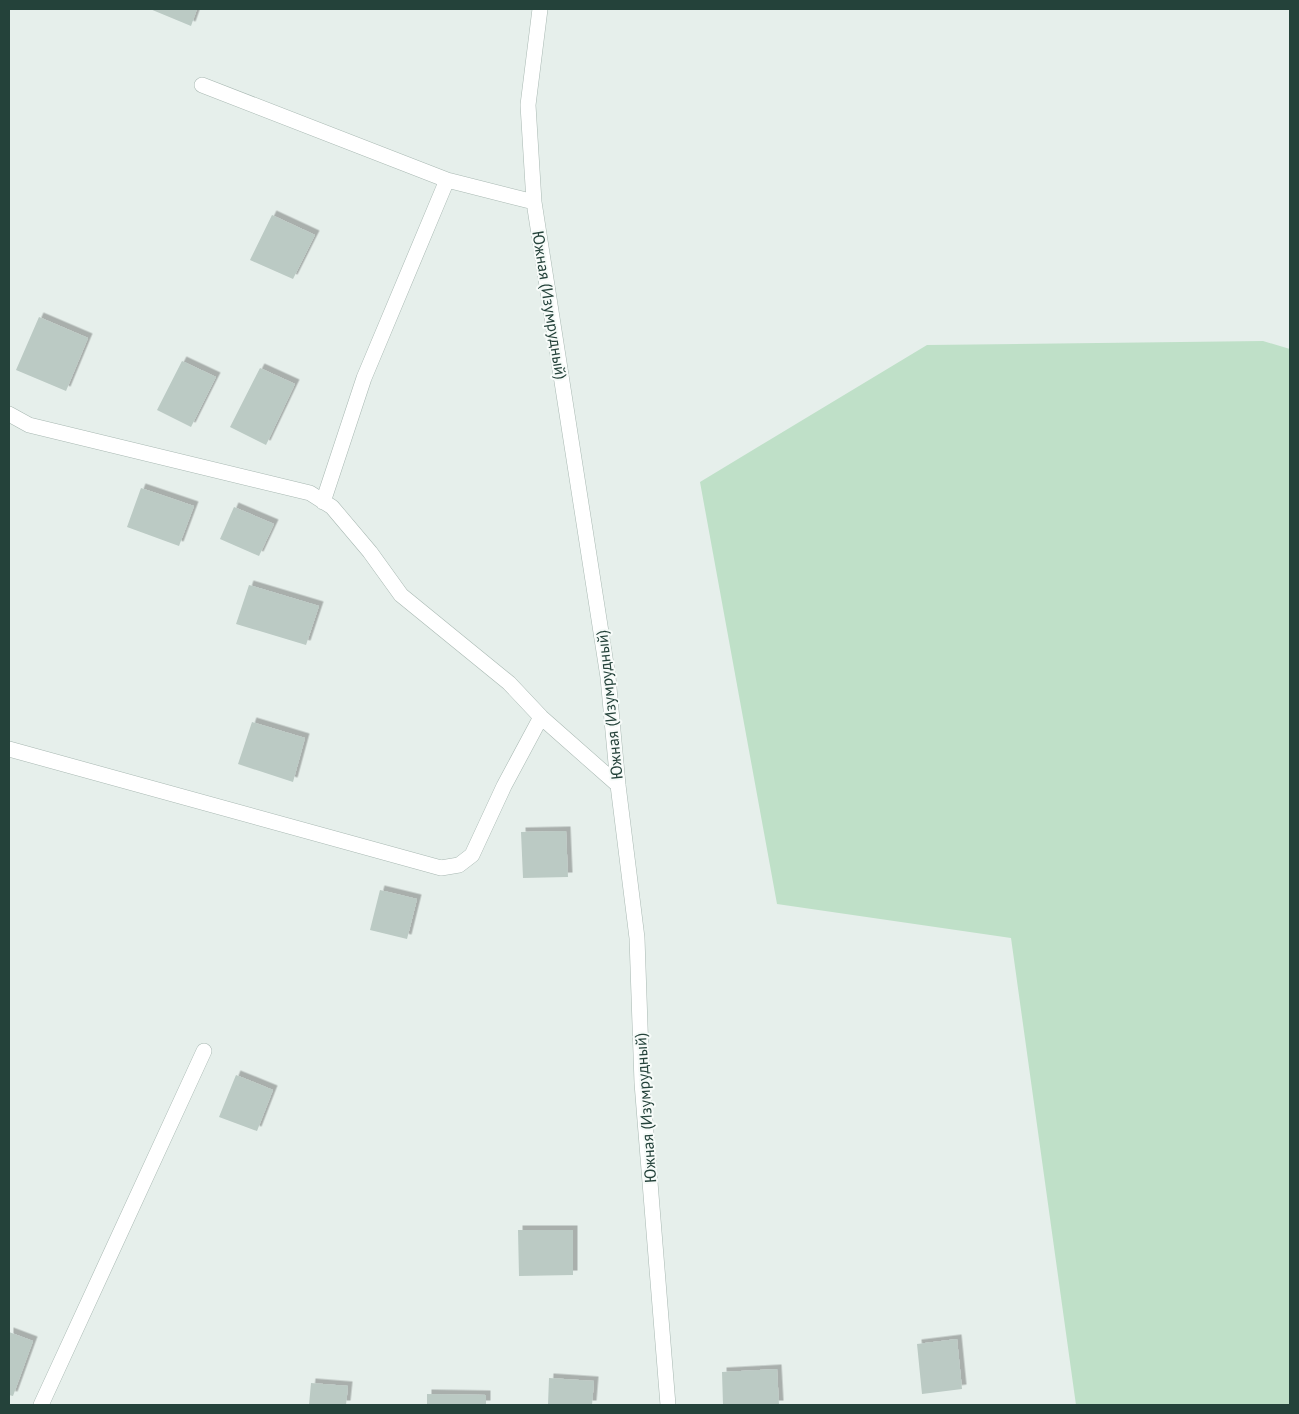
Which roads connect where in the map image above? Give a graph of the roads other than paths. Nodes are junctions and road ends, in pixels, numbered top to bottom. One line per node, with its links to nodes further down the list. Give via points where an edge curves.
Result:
1 (540, 9): 4 (street, Южная (Изумрудный), via 528,105)
2 (202, 85): 3 (street)
3 (447, 180): 4 (street); 6 (street, via 364,378)
4 (534, 202): 9 (street, Южная (Изумрудный), via 608,677)
5 (9, 414): 6 (street, via 29,425 310,494)
6 (323, 502): 7 (street, via 332,507 370,552 401,595 509,683)
7 (541, 717): 8 (street, via 472,855 459,865 441,868); 9 (street)
8 (9, 749)
9 (618, 785): 12 (street, Южная (Изумрудный), via 637,938 642,1083)
10 (204, 1051): 11 (street)
11 (40, 1405)
12 (668, 1405)

